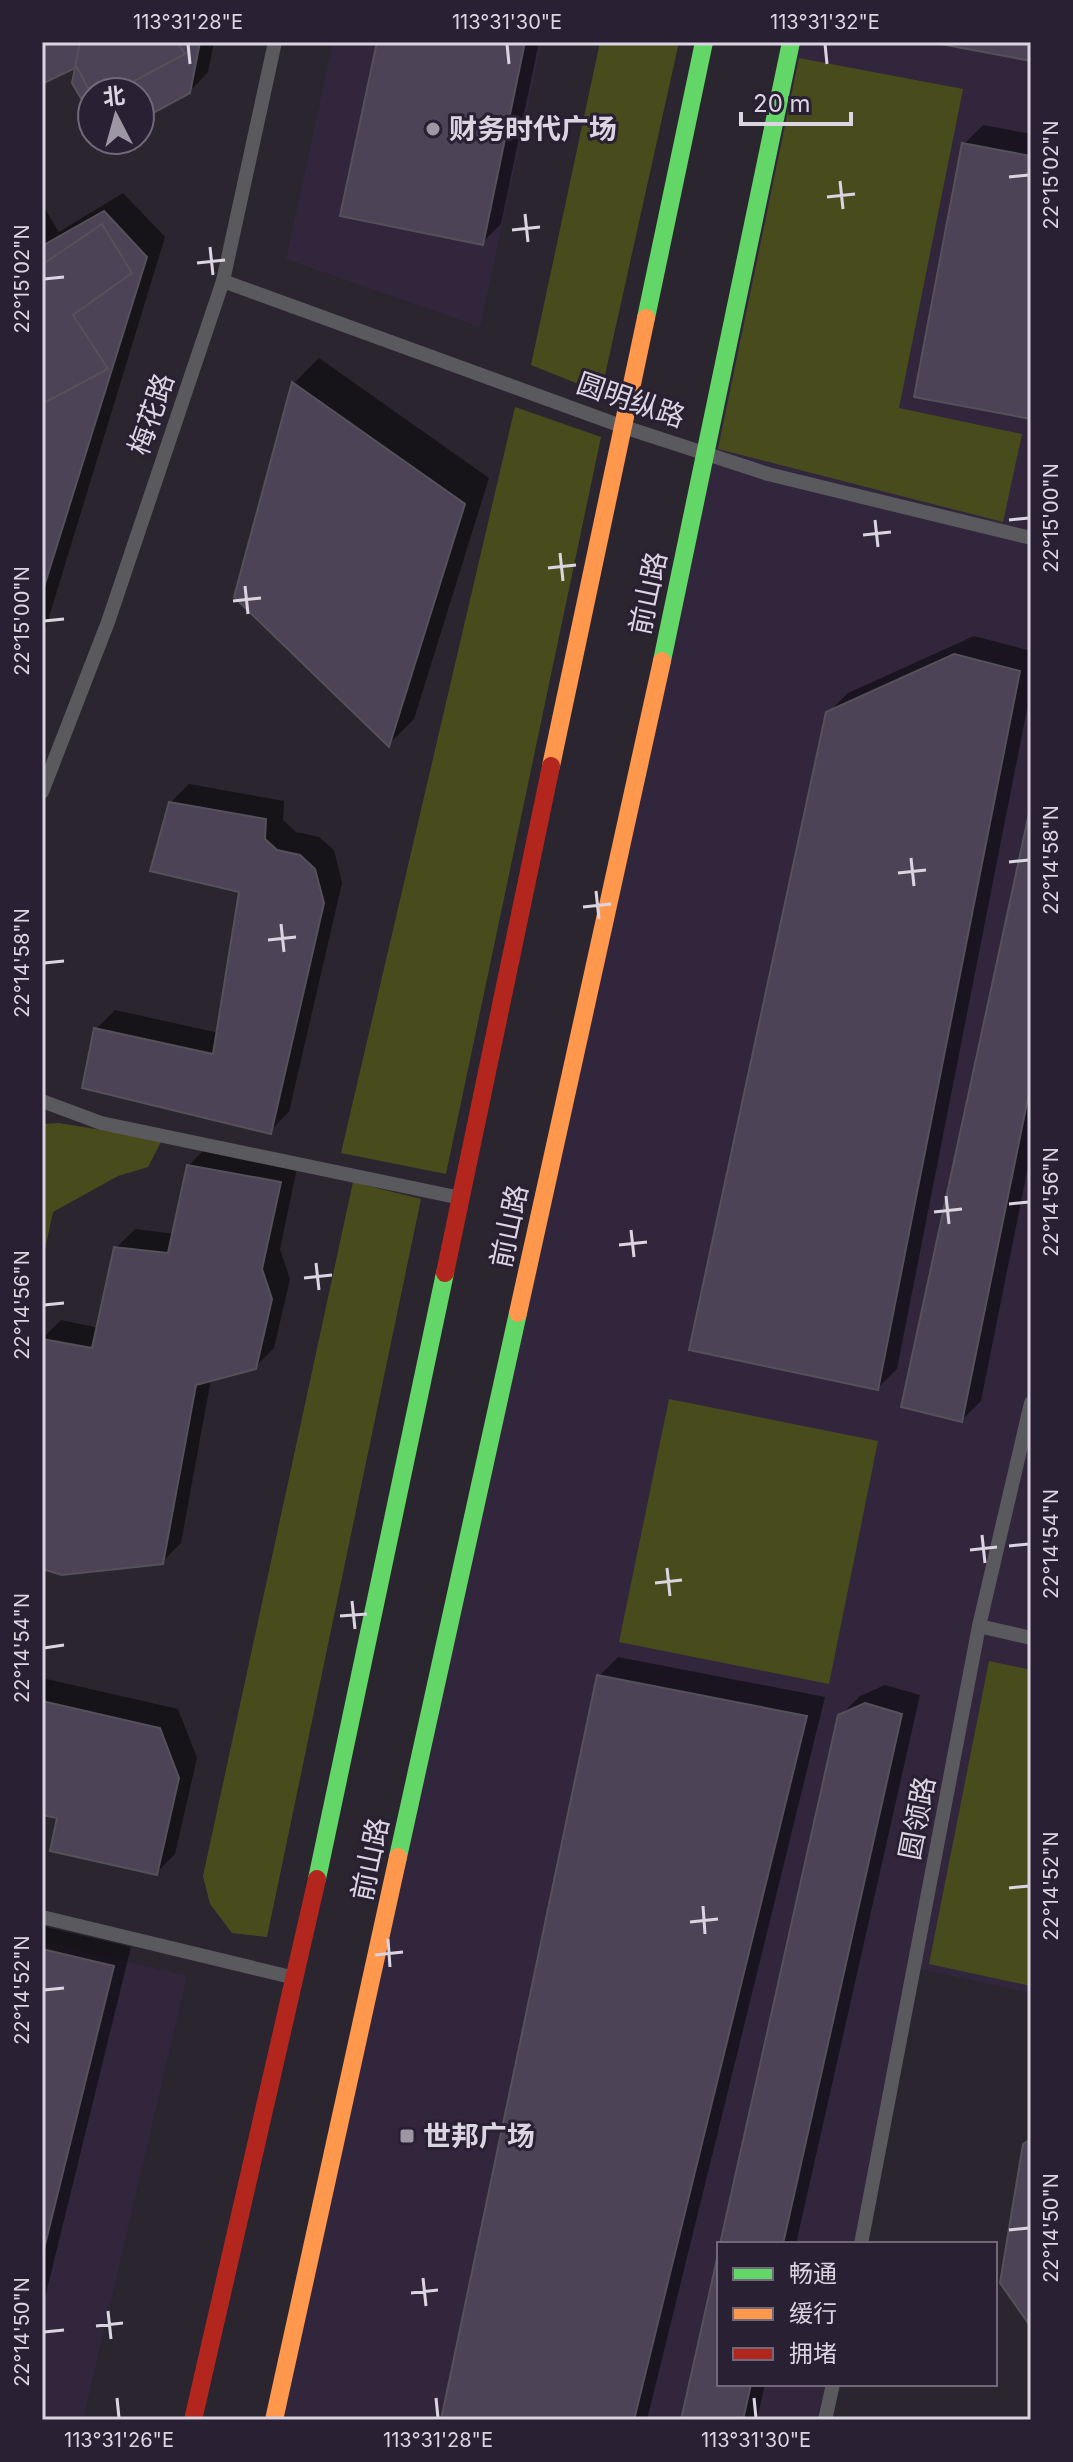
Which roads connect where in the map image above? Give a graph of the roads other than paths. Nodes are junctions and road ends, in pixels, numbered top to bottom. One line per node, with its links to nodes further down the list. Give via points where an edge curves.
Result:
1 (275, 42): 4 (lane, 梅花路)
2 (704, 42): 5 (main road, 前山路)
3 (791, 42): 6 (main road, 前山路)
4 (223, 281): 5 (lane, 圆明纵路); 8 (lane, 梅花路, via 108,622)
5 (624, 427): 6 (lane, 圆明纵路); 10 (main road, 前山路)
6 (708, 454): 7 (lane, 圆明纵路, via 768,474); 19 (main road, 前山路)
7 (1031, 538)
8 (42, 792)
9 (42, 1101): 10 (lane, via 101,1123)
10 (461, 1198): 15 (main road, 前山路)
11 (1031, 1403): 12 (lane, 圆领路)
12 (979, 1626): 13 (lane); 16 (lane, 圆领路)
13 (1031, 1638)
14 (42, 1917): 15 (lane)
15 (296, 1978): 18 (main road, 前山路)
16 (861, 2242)
17 (833, 2386): 20 (lane)
18 (193, 2420)
19 (274, 2420)
20 (825, 2420)

